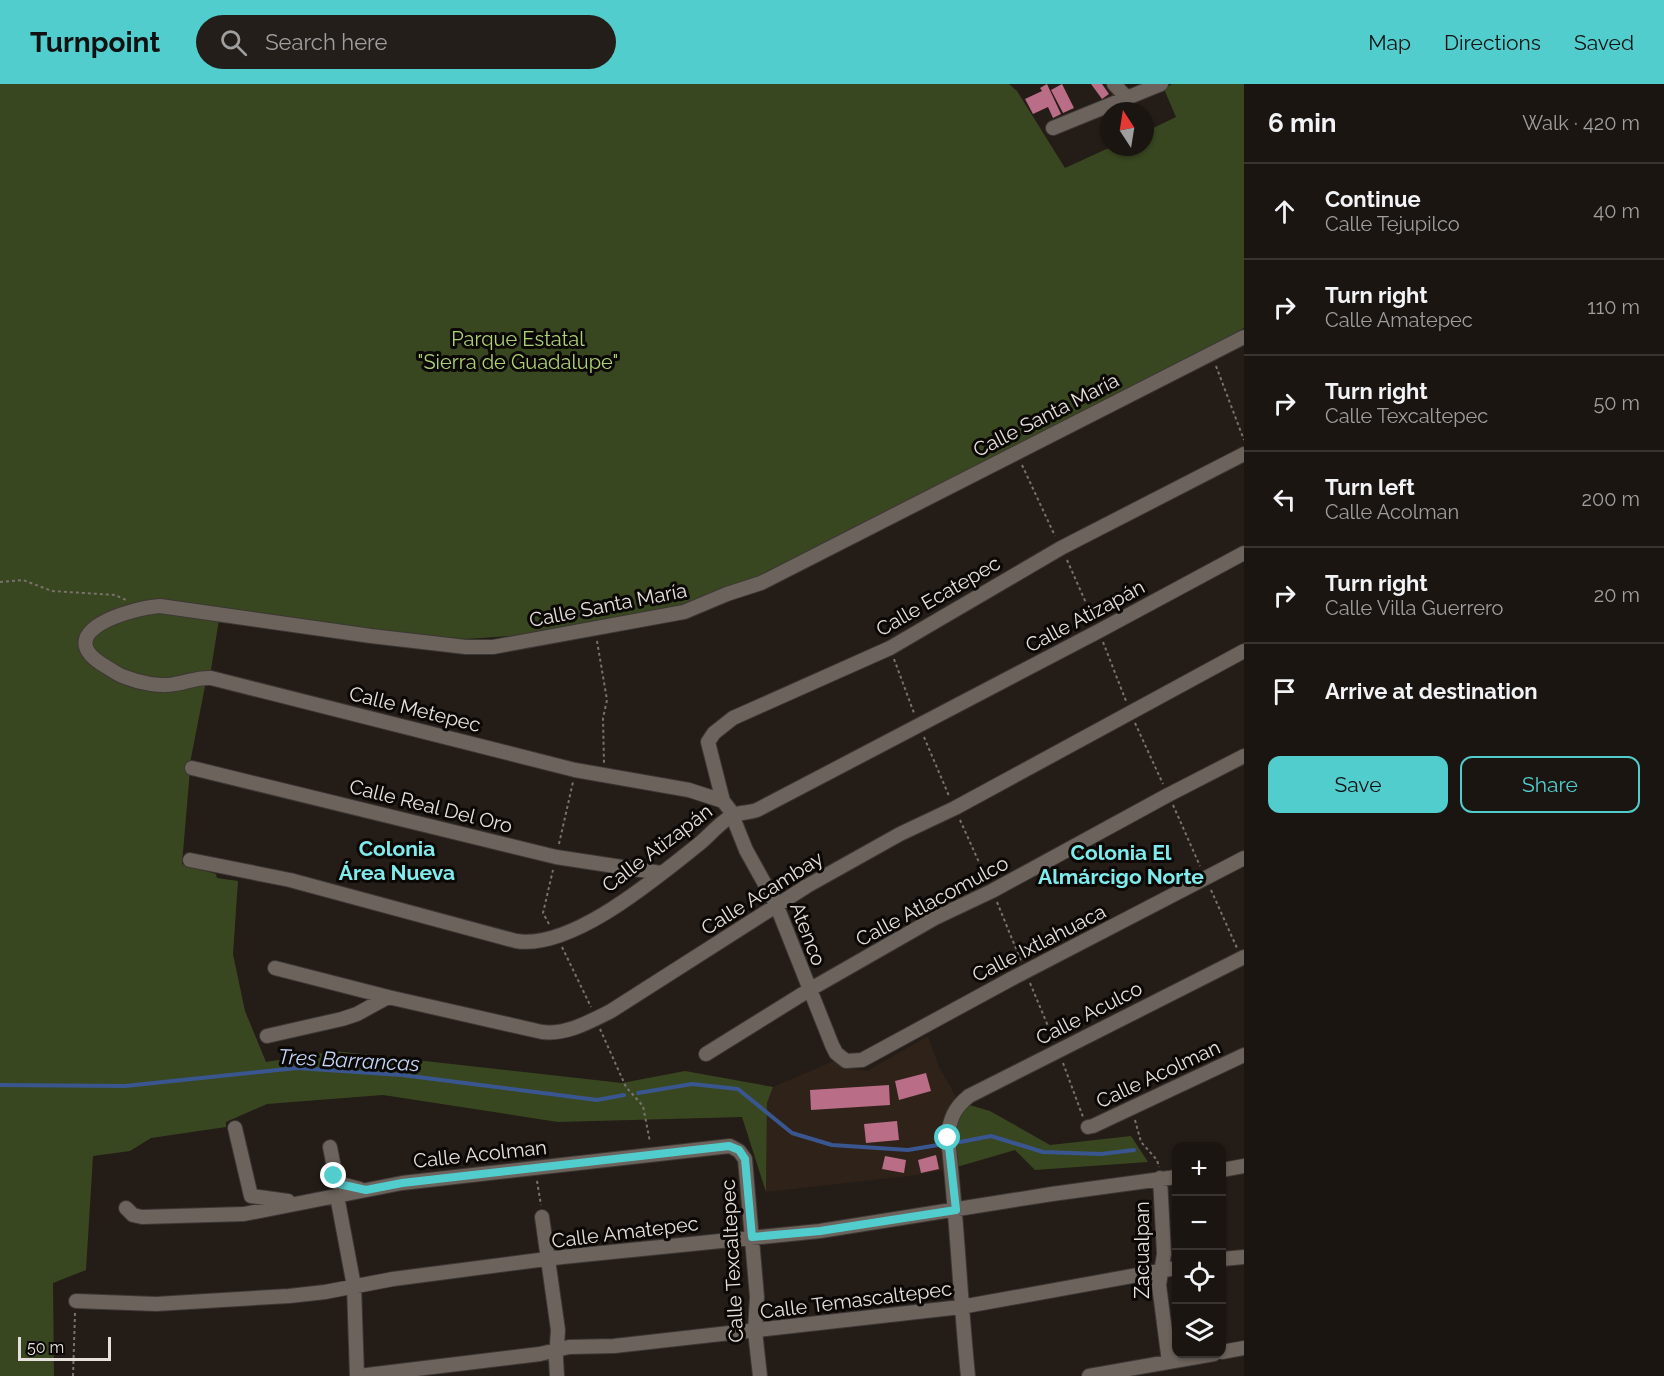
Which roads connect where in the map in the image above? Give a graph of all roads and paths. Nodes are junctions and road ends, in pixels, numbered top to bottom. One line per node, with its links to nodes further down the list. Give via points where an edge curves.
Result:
1 (1114, 84): 3 (street)
2 (1161, 84): 3 (street)
3 (1126, 97): 4 (street)
4 (1053, 128)
5 (1244, 337): 6 (street, Calle Santa María)
6 (1212, 355): 7 (path); 12 (street, Calle Santa María, via 761,583 684,612)
7 (1244, 440)
8 (1244, 454): 19 (street, Calle Ecatepec, via 1061,548 890,648 733,718 708,742)
9 (1244, 553): 20 (street, Calle Atizapán, via 757,810)
10 (0, 582): 11 (path, via 23,580 52,591 115,595)
11 (136, 609): 12 (street, Calle Santa María, via 174,607 466,647 493,647); 14 (street, Calle Santa María, via 97,625 89,634)
12 (595, 629): 18 (path, via 607,700 603,718)
13 (1244, 651): 25 (street, Calle Acambay)
14 (88, 652): 17 (street, Calle Metepec, via 124,677 144,682 175,684 212,678)
15 (1244, 756): 30 (street, Calle Atlacomulco, via 935,918)
16 (192, 768): 21 (street, Calle Real Del Oro)
17 (575, 770): 18 (street, Calle Metepec); 21 (path)
18 (604, 775): 19 (street, Calle Metepec, via 689,790)
19 (723, 801): 20 (street)
20 (733, 815): 24 (street, Calle Atizapán); 25 (street, Atenco, via 746,850)
21 (556, 857): 24 (street, Calle Real Del Oro); 26 (path, via 543,914)
22 (1244, 858): 29 (street, Calle Ixtlahuaca)
23 (190, 860): 26 (street, Calle Atizapán, via 290,880 516,941 529,943)
24 (662, 873): 26 (street, Calle Atizapán, via 610,909)
25 (776, 904): 30 (street, Atenco); 32 (street, Calle Acambay)
26 (556, 937): 32 (path)
27 (1244, 957): 34 (street, Calle Aculco)
28 (275, 968): 31 (street, Calle Acambay)
29 (1026, 972): 34 (path); 37 (street, Calle Ixtlahuaca)
30 (809, 990): 35 (street, Calle Atlacomulco); 37 (street, Atenco, via 836,1053)
31 (388, 997): 32 (street, Calle Acambay, via 552,1033); 33 (street, via 342,1019)
32 (596, 1019): 43 (path, via 626,1088 643,1106)
33 (267, 1036)
34 (1058, 1051): 39 (path); 53 (street, Calle Aculco, via 969,1096 956,1109 948,1138)
35 (706, 1054)
36 (1244, 1055): 38 (street, Calle Acolman)
37 (851, 1062)
38 (1132, 1108): 39 (street, Calle Acolman); 48 (path, Zacualpan, via 1140,1139 1157,1160)
39 (1088, 1127)
40 (235, 1128): 51 (street, via 251,1196)
41 (330, 1147): 49 (street, via 337,1183)
42 (736, 1148): 43 (street, Calle Acolman, via 723,1145); 55 (street, Calle Texcaltepec, via 745,1159)
43 (652, 1154): 45 (street, Calle Acolman)
44 (1244, 1166): 46 (street)
45 (535, 1168): 49 (street, Calle Acolman); 54 (path)
46 (1226, 1169)
47 (1172, 1178): 48 (street, Calle Amatepec)
48 (1160, 1179): 53 (street, Calle Amatepec); 60 (street, Zacualpan, via 1164,1254)
49 (366, 1190): 50 (street, Calle Acolman)
50 (337, 1196): 51 (street, Calle Acolman); 61 (street)
51 (295, 1204): 52 (street, Calle Acolman, via 244,1214 142,1217)
52 (126, 1208)
53 (956, 1210): 55 (street, Calle Amatepec); 63 (street)
54 (542, 1217): 58 (street)
55 (752, 1237): 58 (street, Calle Amatepec); 64 (street, Calle Texcaltepec, via 758,1297)
56 (1244, 1257): 57 (street)
57 (1226, 1259)
58 (550, 1260): 61 (street, Calle Amatepec); 66 (street, via 558,1330)
59 (1172, 1269): 60 (street, Calle Temascaltepec)
60 (1161, 1271): 63 (street, Calle Temascaltepec); 69 (street, Zacualpan, via 1159,1285)
61 (354, 1286): 62 (street, Calle Amatepec, via 214,1302); 71 (street)
62 (76, 1301): 70 (path)
63 (961, 1307): 64 (street, Calle Temascaltepec); 74 (street)
64 (755, 1331): 66 (street, Calle Temascaltepec); 73 (street, Calle Texcaltepec)
65 (1244, 1348): 67 (street)
66 (556, 1351): 71 (street, Calle Temascaltepec); 72 (street)
67 (1226, 1351)
68 (1188, 1358): 69 (street)
69 (1168, 1362): 75 (street)
70 (74, 1376)
71 (358, 1376)
72 (557, 1376)
73 (760, 1376)
74 (968, 1376)
75 (1089, 1376)

